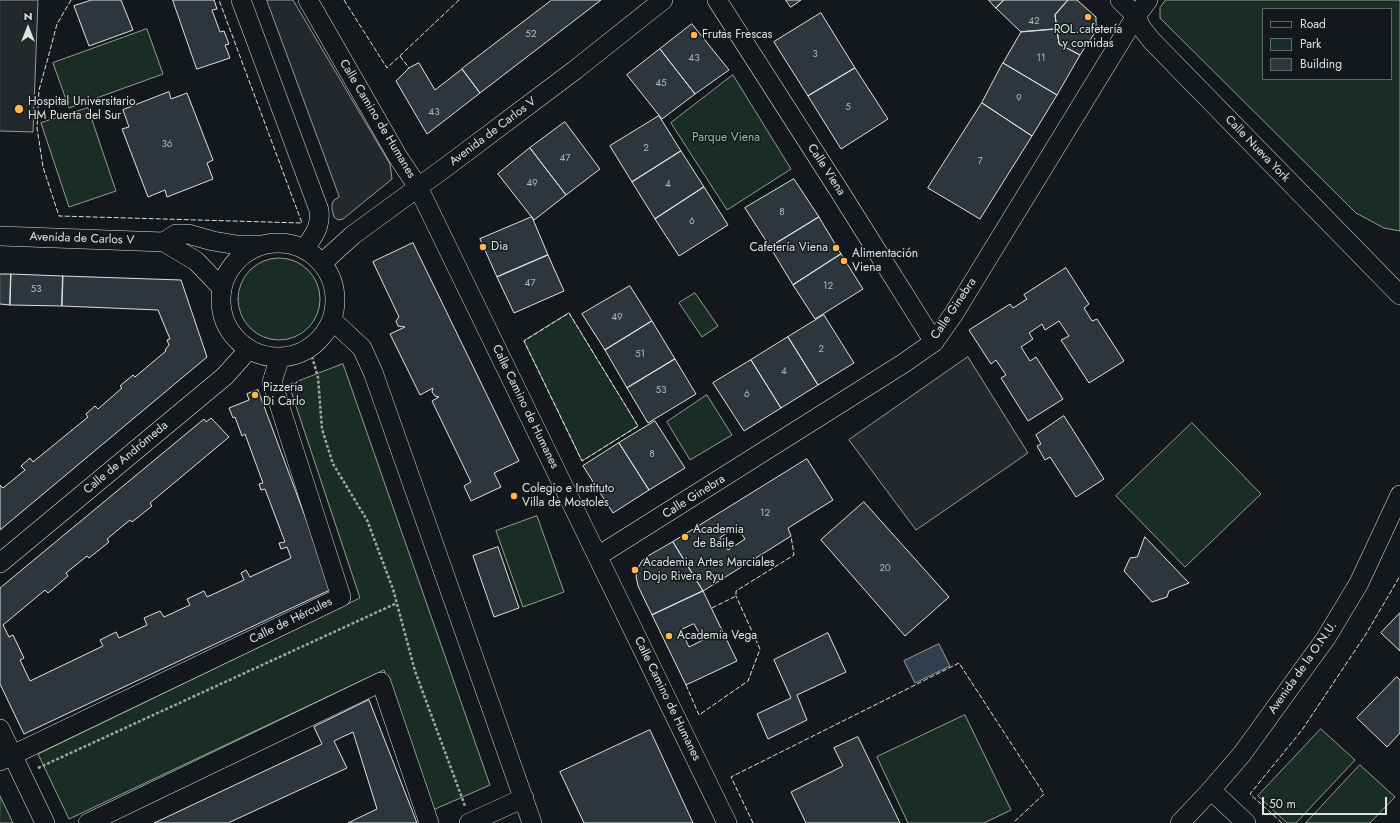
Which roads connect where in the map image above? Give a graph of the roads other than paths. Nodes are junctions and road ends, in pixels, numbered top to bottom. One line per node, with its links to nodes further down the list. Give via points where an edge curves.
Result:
1 (241, 0): 12 (street, via 319,210 320,220 317,229)
2 (308, 0): 8 (street, Calle Camino de Humanes, via 398,157)
3 (664, 0): 8 (street, Avenida de Carlos V)
4 (717, 0): 17 (street, Calle Viena)
5 (1120, 0): 7 (street, Calle Nueva York)
6 (1148, 0): 7 (street, Calle Ginebra)
7 (1136, 16): 15 (street, Calle Nueva York, via 1151,40); 17 (street, Calle Ginebra)
8 (418, 187): 13 (street, Avenida de Carlos V, via 353,235); 21 (street, Calle Camino de Humanes)
9 (0, 236): 10 (street, Avenida de Carlos V)
10 (164, 242): 11 (street, Avenida de Carlos V, via 176,234 188,234 237,245); 14 (street, Avenida de Carlos V, via 196,261)
11 (262, 245): 12 (street, via 276,242); 14 (street, via 248,251 237,260 228,271)
12 (305, 249): 13 (street)
13 (322, 263): 16 (street, via 330,275 334,288)
14 (222, 288): 18 (street, via 221,305 225,322 235,338)
15 (1400, 295)
16 (332, 320): 19 (street, via 323,336 309,348); 26 (street, via 362,348 374,372)
17 (934, 342): 21 (street, Calle Ginebra)
18 (249, 349): 19 (street); 22 (street, Calle de Andrómeda, via 225,376)
19 (280, 357): 24 (street, Calle de Hércules, via 272,382 341,598)
20 (1400, 495): 25 (street, Avenida de la O.N.U., via 1359,583 1326,638 1242,754)
21 (598, 556): 32 (street, Calle Camino de Humanes)
22 (0, 563)
23 (0, 729): 24 (street)
24 (6, 758): 28 (street)
25 (1212, 790): 33 (street, Avenida de la O.N.U.); 34 (street)
26 (524, 798): 27 (street); 31 (street)
27 (470, 822)
28 (45, 823)
29 (88, 823): 30 (street, via 381,682)
30 (429, 823)
31 (532, 823)
32 (727, 823)
33 (1180, 823)
34 (1246, 823)

